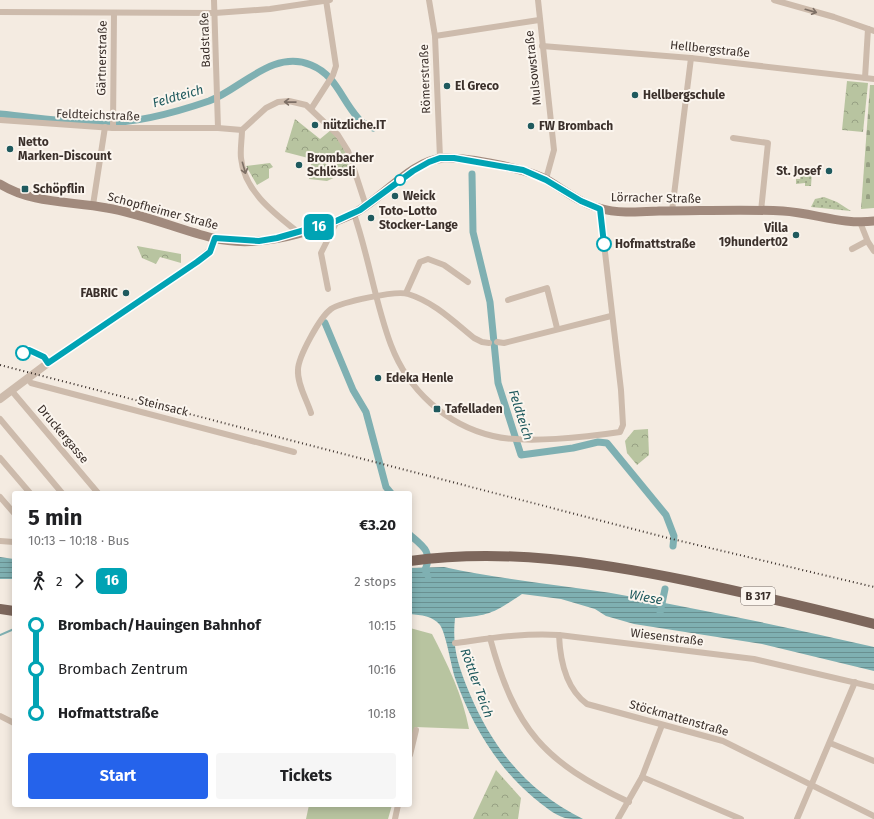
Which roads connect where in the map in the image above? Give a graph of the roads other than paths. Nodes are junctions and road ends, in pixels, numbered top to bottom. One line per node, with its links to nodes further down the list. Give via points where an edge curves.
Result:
1 (214, 0): 8 (street, Badstraße)
2 (327, 0): 8 (street, via 270,9); 16 (street, via 336,66)
3 (429, 0): 11 (street, Römerstraße)
4 (538, 0): 9 (street, Mulsowstraße)
5 (774, 0): 10 (street, one-way to 10)
6 (0, 12): 7 (street)
7 (114, 13): 8 (street); 18 (street, Gärtnerstraße)
8 (215, 13): 20 (street, Badstraße)
9 (539, 20): 11 (street); 12 (street, Mulsowstraße)
10 (871, 30): 14 (street)
11 (435, 36): 23 (street, Römerstraße)
12 (542, 46): 13 (street, Hellbergstraße); 24 (street, Mulsowstraße, via 554,150)
13 (691, 58): 14 (street, Hellbergstraße); 29 (street)
14 (865, 78): 15 (street, Hellbergstraße)
15 (874, 79)
16 (311, 109): 21 (street, one-way to 21, via 301,102 278,102 266,108); 27 (street, via 338,135 348,151)
17 (0, 120): 19 (street, Feldteichstraße)
18 (113, 124): 19 (street, Feldteichstraße); 20 (street, Feldteichstraße)
19 (105, 127): 26 (street)
20 (218, 128): 21 (street, Feldteichstraße)
21 (242, 130): 35 (street, one-way to 35, via 241,157 244,173 259,198)
22 (733, 138): 30 (street, via 768,143)
23 (440, 158): 24 (main road, Lörracher Straße, via 512,168); 27 (main road, Lörracher Straße, via 413,171)
24 (546, 180): 28 (main road, Lörracher Straße)
25 (0, 184): 26 (main road, Schopfheimer Straße, via 27,197)
26 (93, 205): 36 (main road, Schopfheimer Straße, via 140,215)
27 (366, 206): 31 (main road, Lörracher Straße)
28 (600, 209): 29 (main road, Lörracher Straße, via 631,212); 45 (street)
29 (672, 211): 30 (main road, Lörracher Straße)
30 (761, 211): 34 (main road, Lörracher Straße, via 784,211)
31 (354, 214): 32 (main road, Lörracher Straße); 43 (street)
32 (336, 221): 35 (main road, Lörracher Straße); 41 (street, via 321,253)
33 (874, 221): 34 (main road, Lörracher Straße)
34 (860, 222): 37 (street)
35 (298, 232): 36 (main road, Schopfheimer Straße, via 259,241)
36 (215, 238): 49 (street, via 210,252 197,262)
37 (867, 241): 38 (street); 39 (street)
38 (852, 249)
39 (874, 251)
40 (468, 282): 42 (street, via 444,265 428,259 420,262)
41 (328, 289)
42 (406, 293): 43 (street); 48 (street, via 426,300 474,338)
43 (377, 296): 45 (street, via 396,357 405,374 424,398 453,420 477,431 510,439 620,432 623,425 621,390); 52 (street, via 332,308 322,318 298,368)
44 (508, 300): 46 (street, via 547,288)
45 (611, 316): 46 (street)
46 (557, 328): 47 (street, via 504,343)
47 (497, 342)
48 (489, 343)
49 (27, 378): 50 (street); 54 (street, Steinsack, via 31,383)
50 (11, 390): 51 (street); 58 (street, Druckergasse)
51 (0, 398)
52 (311, 414)
53 (0, 419): 57 (street)
54 (294, 452)
55 (0, 458): 56 (street)
56 (28, 491)
57 (60, 491)
58 (96, 491)
59 (0, 497): 60 (street)
60 (12, 511)
61 (0, 536): 62 (street)
62 (2, 541): 63 (street)
63 (12, 542)
64 (412, 561): 67 (main road, B 317, via 508,556 588,563 733,590)
65 (0, 609): 66 (main road)
66 (12, 611)
67 (874, 624)
68 (559, 635): 69 (street, Wiesenstraße, via 529,633); 71 (street, Wiesenstraße, via 754,659); 75 (street, Stöckmattenstraße, via 563,668 582,701)
69 (490, 638): 70 (street, Wiesenstraße); 82 (street, via 513,704 536,739 568,769)
70 (455, 643)
71 (855, 682): 72 (street, Wiesenstraße); 77 (street)
72 (874, 687)
73 (0, 716): 74 (street)
74 (12, 722)
75 (662, 725): 80 (street); 81 (street, Stöckmattenstraße, via 723,741)
76 (416, 730): 78 (street)
77 (830, 743): 79 (street); 81 (street)
78 (412, 747)
79 (874, 761)
80 (642, 777): 82 (street); 87 (street)
81 (812, 785): 84 (street, Stöckmattenstraße); 88 (street)
82 (629, 802): 86 (street)
83 (398, 807): 85 (street)
84 (874, 816)
85 (395, 819)
86 (618, 819)
87 (741, 819)
88 (797, 819)

